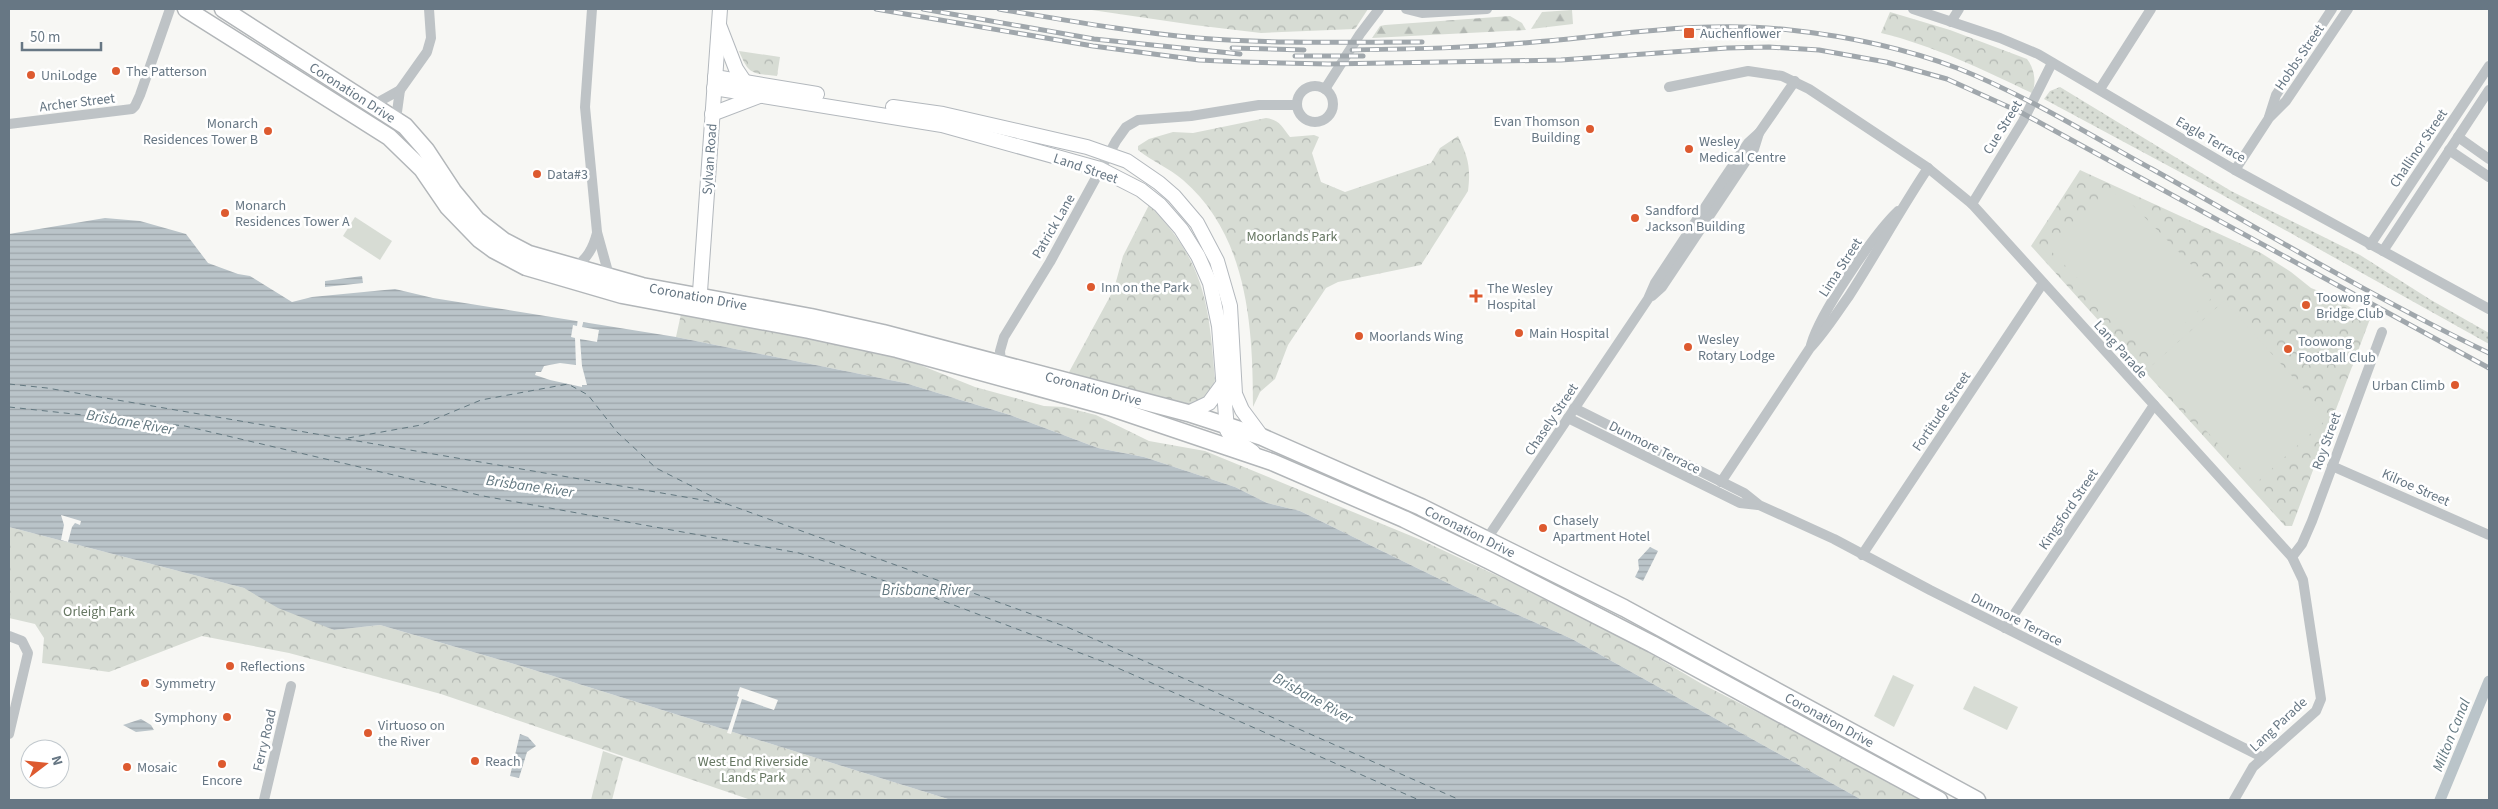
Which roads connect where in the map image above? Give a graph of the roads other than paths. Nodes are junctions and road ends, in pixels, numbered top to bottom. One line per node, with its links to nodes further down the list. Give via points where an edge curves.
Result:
1 (170, 9): 33 (street, Archer Street, via 136,106)
2 (186, 9): 49 (highway, Coronation Drive, via 389,137 422,169 463,224 494,250 526,268 630,297)
3 (223, 9): 28 (highway, Coronation Drive)
4 (429, 9): 25 (street, via 431,38 427,52)
5 (592, 9): 43 (street, via 584,107)
6 (720, 9): 16 (main road, Sylvan Road)
7 (1379, 9): 23 (street)
8 (1406, 9): 9 (street, via 1422,13)
9 (1487, 9)
10 (1913, 9): 15 (street, Eagle Terrace)
11 (1959, 9): 15 (street)
12 (2152, 9): 24 (street)
13 (2332, 9): 31 (street, Hobbs Street, via 2276,95)
14 (2348, 9): 31 (street, Hobbs Street, via 2286,101)
15 (1951, 22): 17 (street, Eagle Terrace, via 2023,47)
16 (718, 24): 19 (main road); 21 (main road, Sylvan Road)
17 (2052, 62): 24 (street, Eagle Terrace); 42 (street, Cue Street, via 2023,121)
18 (2489, 66): 44 (street, Challinor Street)
19 (744, 81): 21 (main road, Land Street); 36 (main road, Land Street, via 943,114)
20 (1795, 81): 22 (street, Lang Parade, via 1748,71); 38 (street, Lang Parade); 55 (street, Chasely Street, via 1662,287 1648,299)
21 (714, 83): 27 (main road, Land Street); 30 (main road, Sylvan Road)
22 (1670, 87)
23 (1325, 89): 29 (street, via 1315,86 1304,90); 29 (street, via 1333,103 1333,109 1326,118 1316,122 1305,119)
24 (2100, 89): 40 (street, Eagle Terrace)
25 (400, 90): 28 (street); 32 (street)
26 (2489, 90): 34 (street, Challinor Street)
27 (762, 95): 30 (main road); 39 (main road, Land Street, via 942,126)
28 (373, 105): 32 (highway, Coronation Drive)
29 (1297, 105): 36 (street, Patrick Lane, via 1259,105 1191,116 1138,120 1121,132)
30 (712, 114): 49 (main road, Sylvan Road)
31 (2269, 118): 40 (street, Hobbs Street)
32 (396, 119): 46 (highway, Coronation Drive, via 426,150 464,206 490,231 529,254)
33 (9, 124)
34 (2458, 138): 35 (street, Challinor Street); 37 (street)
35 (2449, 150): 41 (street); 45 (street, Challinor Street)
36 (1109, 154): 39 (street, Patrick Lane); 59 (main road, Land Street, via 1127,161 1160,183 1206,237 1217,260 1230,306 1235,394 1242,410)
37 (2489, 159)
38 (1928, 168): 42 (street, Lang Parade); 62 (street, Lima Street, via 1851,275 1815,330 1810,348)
39 (1100, 170): 52 (street, Patrick Lane, via 1004,337); 53 (main road, Land Street, via 1122,179 1151,198 1190,242 1205,270 1217,308)
40 (2235, 170): 44 (street, Eagle Terrace)
41 (2489, 176)
42 (1972, 204): 48 (street, Lang Parade)
43 (597, 232): 46 (street, via 594,247); 47 (street)
44 (2370, 245): 45 (street, Eagle Terrace)
45 (2383, 251): 50 (street, Eagle Terrace)
46 (574, 269): 47 (highway, Coronation Drive)
47 (610, 279): 49 (highway, Coronation Drive)
48 (2043, 283): 54 (street, Lang Parade); 67 (street, Fortitude Street)
49 (699, 303): 52 (highway, Coronation Drive, via 847,324); 60 (highway, Coronation Drive, via 897,349 1109,407)
50 (2489, 309)
51 (2382, 332): 61 (street, Roy Street)
52 (1001, 363): 56 (highway, Coronation Drive)
53 (1223, 384): 56 (main road, via 1209,402); 58 (main road, Land Street)
54 (2154, 405): 68 (street, Lang Parade); 69 (street, Kingsford Street)
55 (1574, 408): 57 (street, Chasely Street); 62 (street, Dunmore Terrace)
56 (1188, 413): 58 (highway, Coronation Drive)
57 (1568, 418): 63 (street, Dunmore Terrace, via 1740,504); 65 (street, Chasely Street)
58 (1226, 424): 59 (highway, Coronation Drive); 60 (main road, via 1231,437)
59 (1262, 437): 65 (highway, Coronation Drive, via 1352,475)
60 (1272, 462): 66 (highway, Coronation Drive, via 1404,519)
61 (2332, 466): 64 (street, Kilroe Street); 68 (street, Roy Street, via 2304,538)
62 (1721, 482): 63 (street, Dunmore Terrace)
63 (1759, 505): 67 (street, Dunmore Terrace)
64 (2489, 535)
65 (1487, 539): 66 (street, Chasely Street); 76 (highway, Coronation Drive, via 1624,608)
66 (1476, 555): 75 (highway, Coronation Drive, via 1652,644)
67 (1862, 555): 69 (street, Dunmore Terrace)
68 (2292, 557): 73 (street, Lang Parade, via 2303,580 2321,699 2316,711)
69 (2005, 628): 73 (street, Dunmore Terrace)
70 (9, 636): 72 (street, via 20,639 28,654)
71 (292, 686): 74 (street, Ferry Road)
72 (9, 734)
73 (2262, 758): 77 (street, Lang Parade, via 2249,771)
74 (264, 800)
75 (1939, 800)
76 (1977, 800)
77 (2234, 800)

